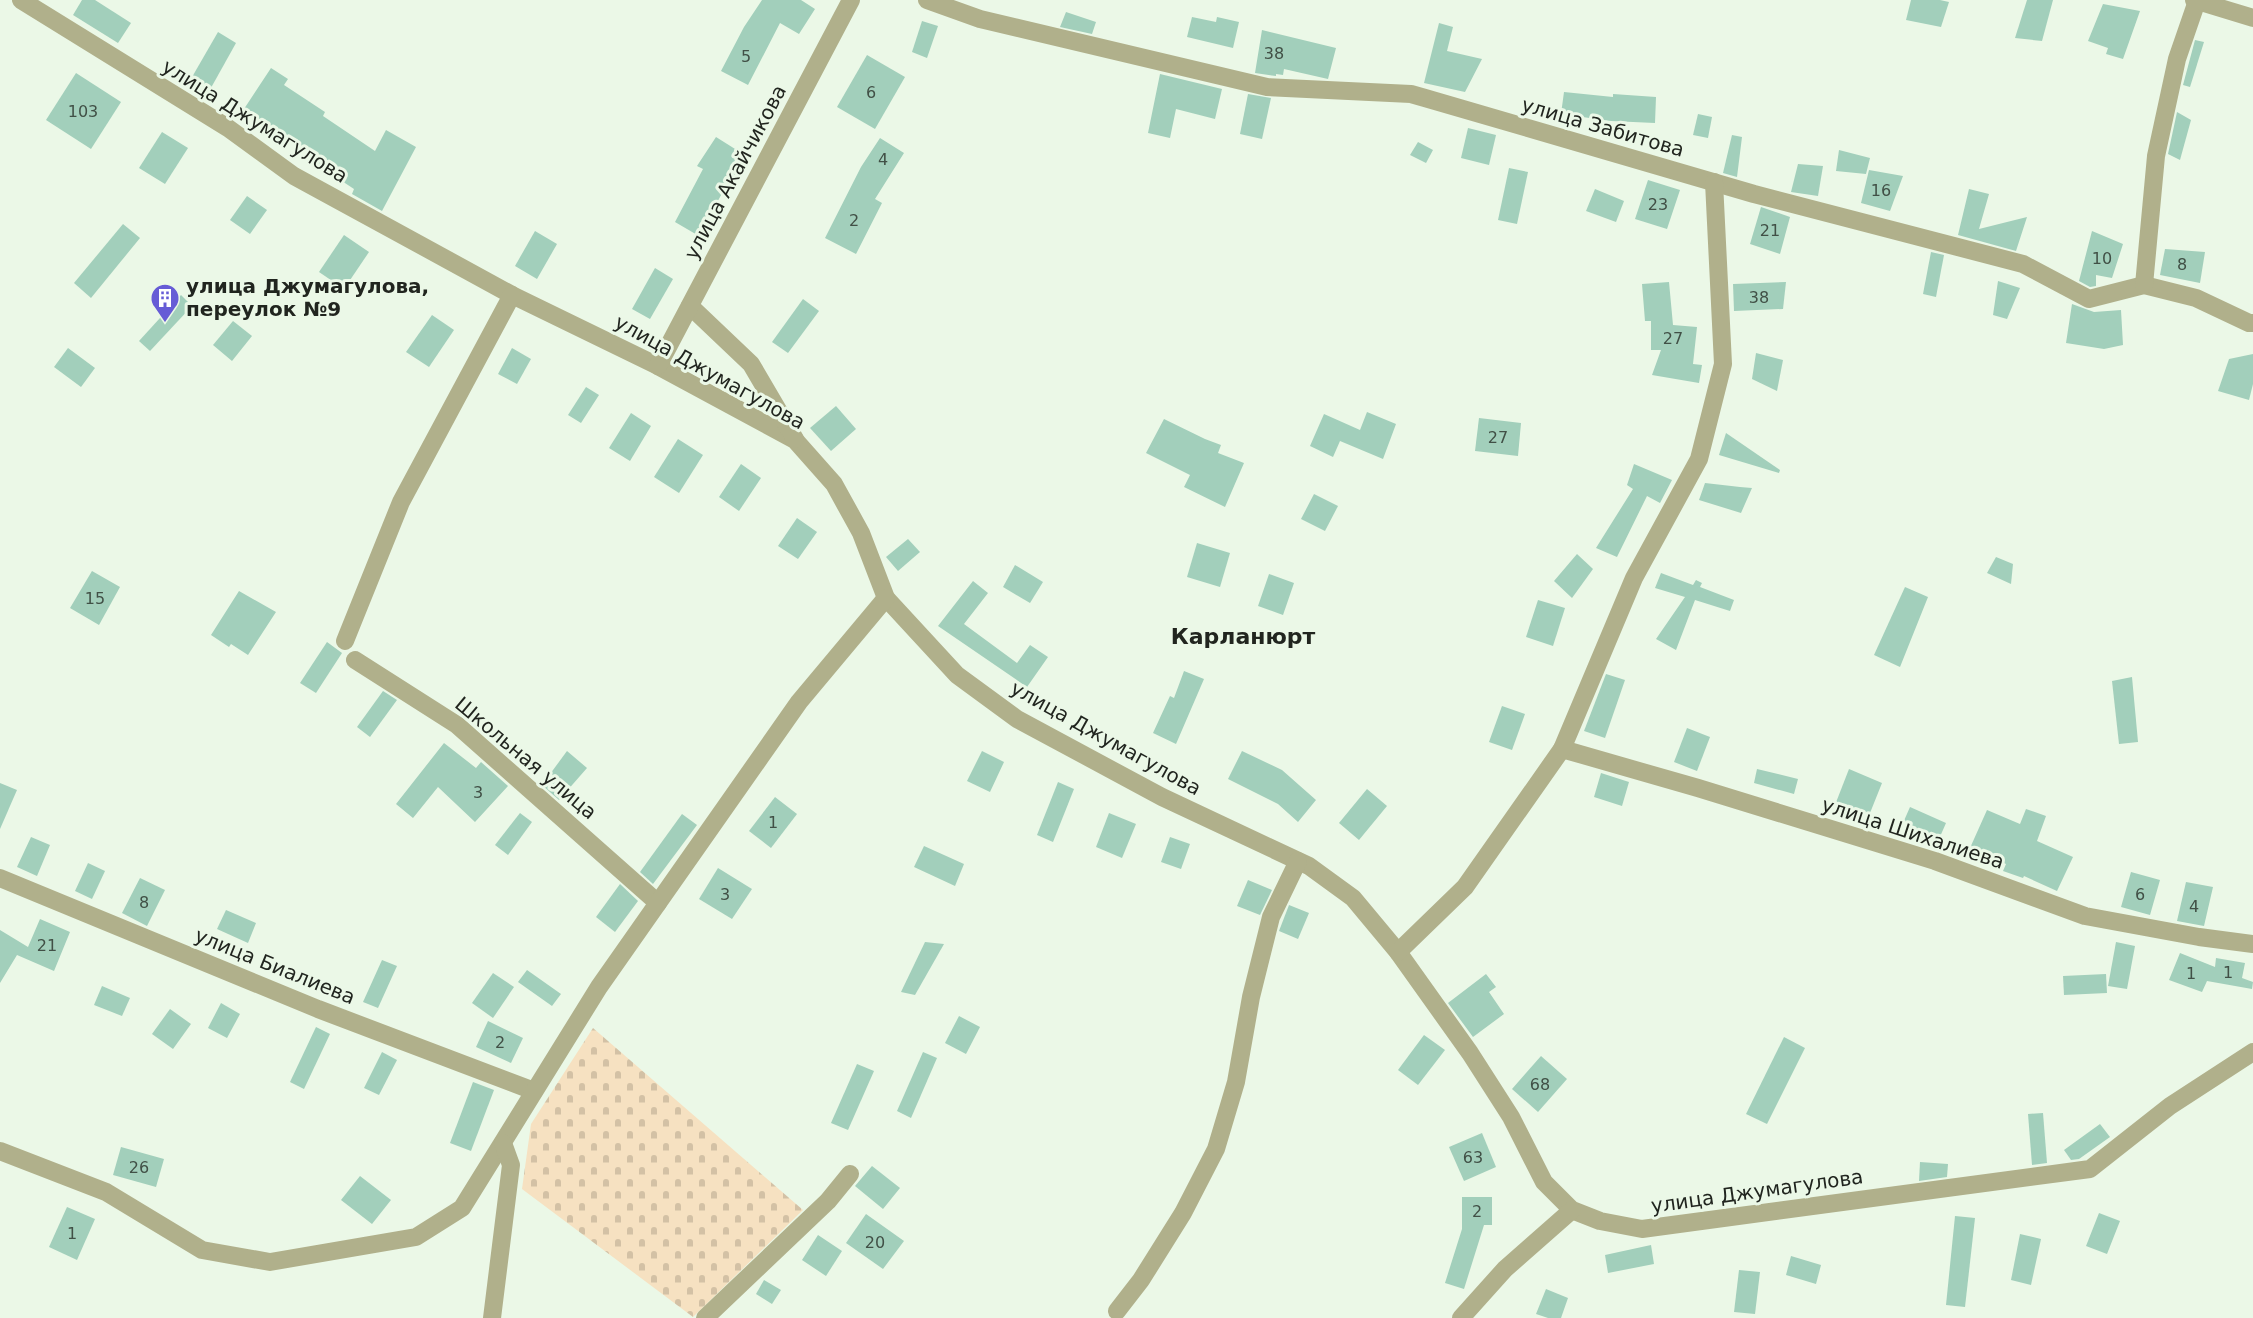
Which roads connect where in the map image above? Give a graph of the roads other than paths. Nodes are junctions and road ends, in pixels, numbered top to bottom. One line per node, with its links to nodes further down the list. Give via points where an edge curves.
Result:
1 (21, 0): 8 (street, улица Джумагулова, via 228,128 294,176)
2 (851, 0): 9 (street, улица Акайчикова)
3 (927, 0): 6 (street, улица Забитова, via 980,20 1268,87 1411,94)
4 (2195, 1): 5 (street); 7 (street, via 2177,59 2156,156)
5 (2253, 18)
6 (1714, 182): 7 (street, улица Забитова, via 2023,264 2089,299); 16 (street, via 1723,364 1699,459 1634,578)
7 (2144, 285): 10 (street, улица Забитова, via 2196,298)
8 (512, 295): 11 (street, улица Джумагулова); 14 (street, via 401,502)
9 (690, 306): 11 (street, улица Акайчикова); 12 (street, via 751,364)
10 (2253, 323)
11 (658, 366): 12 (street, улица Джумагулова)
12 (795, 440): 13 (street, улица Джумагулова, via 834,484 861,533)
13 (886, 598): 17 (street, улица Джумагулова, via 957,675 1017,719 1162,797); 19 (street, via 799,702)
14 (345, 641)
15 (356, 660): 19 (street, Школьная улица, via 457,725)
16 (1562, 749): 20 (street, улица Шихалиева, via 1935,861 2085,916); 21 (street, via 1465,887)
17 (1298, 861): 21 (street, улица Джумагулова, via 1353,898); 28 (street, via 1271,917 1236,1082 1216,1149 1182,1213)
18 (0, 878): 23 (street, улица Биалиева, via 318,1009)
19 (658, 903): 23 (street, via 599,987)
20 (2253, 944)
21 (1398, 952): 27 (street, улица Джумагулова, via 1511,1117 1544,1182)
22 (2253, 1052): 27 (street, улица Джумагулова, via 2170,1106 2090,1169 1642,1229 1600,1221)
23 (534, 1091): 24 (street)
24 (502, 1143): 25 (street, via 462,1208 416,1237 270,1262 202,1250 106,1192); 29 (street, via 511,1165)
25 (0, 1151)
26 (850, 1174): 30 (street, via 828,1202)
27 (1572, 1210): 31 (street, via 1505,1269)
28 (1117, 1311)
29 (492, 1318)
30 (705, 1318)
31 (1461, 1318)

